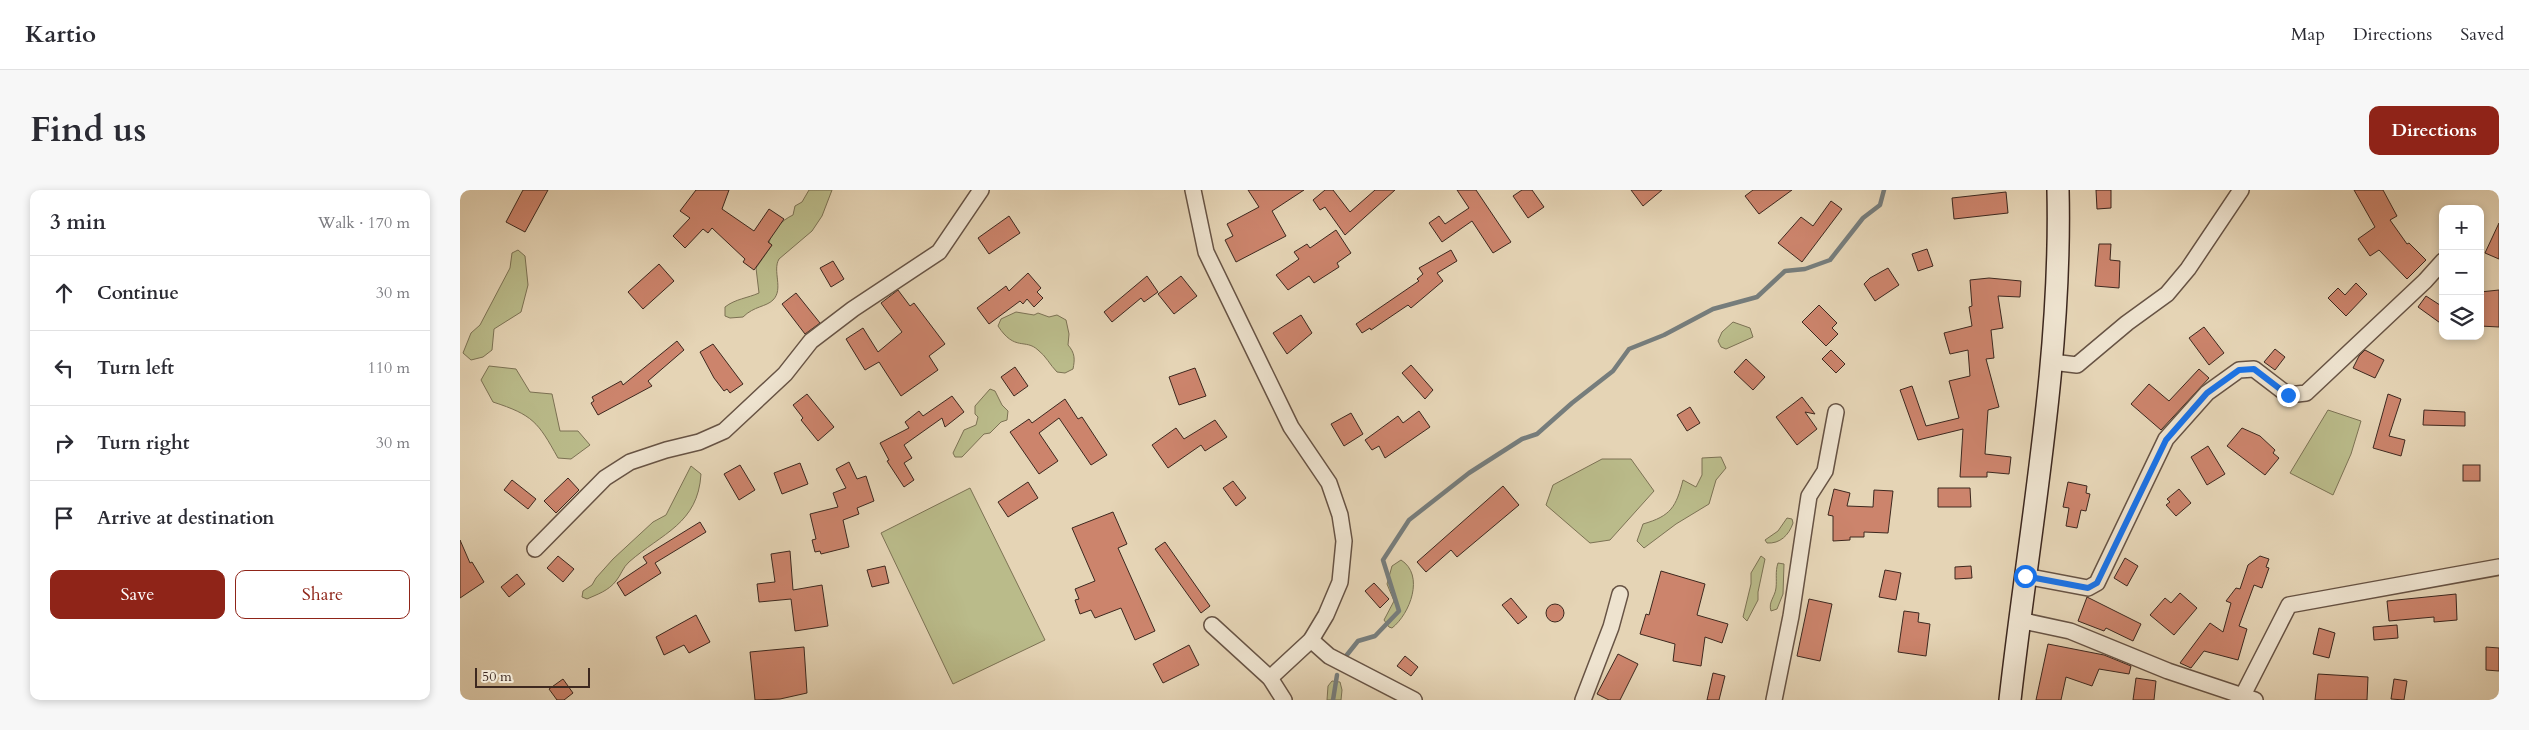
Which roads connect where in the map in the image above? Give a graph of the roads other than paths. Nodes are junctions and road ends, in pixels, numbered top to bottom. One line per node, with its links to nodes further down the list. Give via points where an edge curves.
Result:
1 (981, 190): 8 (street, via 939,252 853,309 812,341 785,374 724,431 630,462 605,478)
2 (1193, 190): 14 (street, via 1206,252 1291,427 1329,483 1340,515 1344,541 1340,582)
3 (2058, 190): 6 (main road, via 2060,256)
4 (2241, 190): 6 (street, via 2188,269 2167,294 2126,323 2077,365)
5 (2439, 265): 10 (street, via 2306,393 2288,395 2254,369 2239,370 2207,393 2166,440 2097,583 2088,588)
6 (2052, 362): 10 (main road)
7 (1836, 412): 20 (street, via 1825,472 1809,496 1791,616)
8 (535, 549)
9 (2499, 567): 16 (street, via 2289,605)
10 (2025, 576): 12 (main road)
11 (1620, 594): 19 (street)
12 (2019, 620): 16 (street, via 2070,631 2168,671); 21 (main road)
13 (1212, 625): 15 (street)
14 (1311, 640): 15 (street); 18 (street, via 1329,656)
15 (1270, 678): 17 (street)
16 (2249, 698)
17 (1284, 700)
18 (1414, 700)
19 (1583, 700)
20 (1774, 700)
21 (2010, 700)

